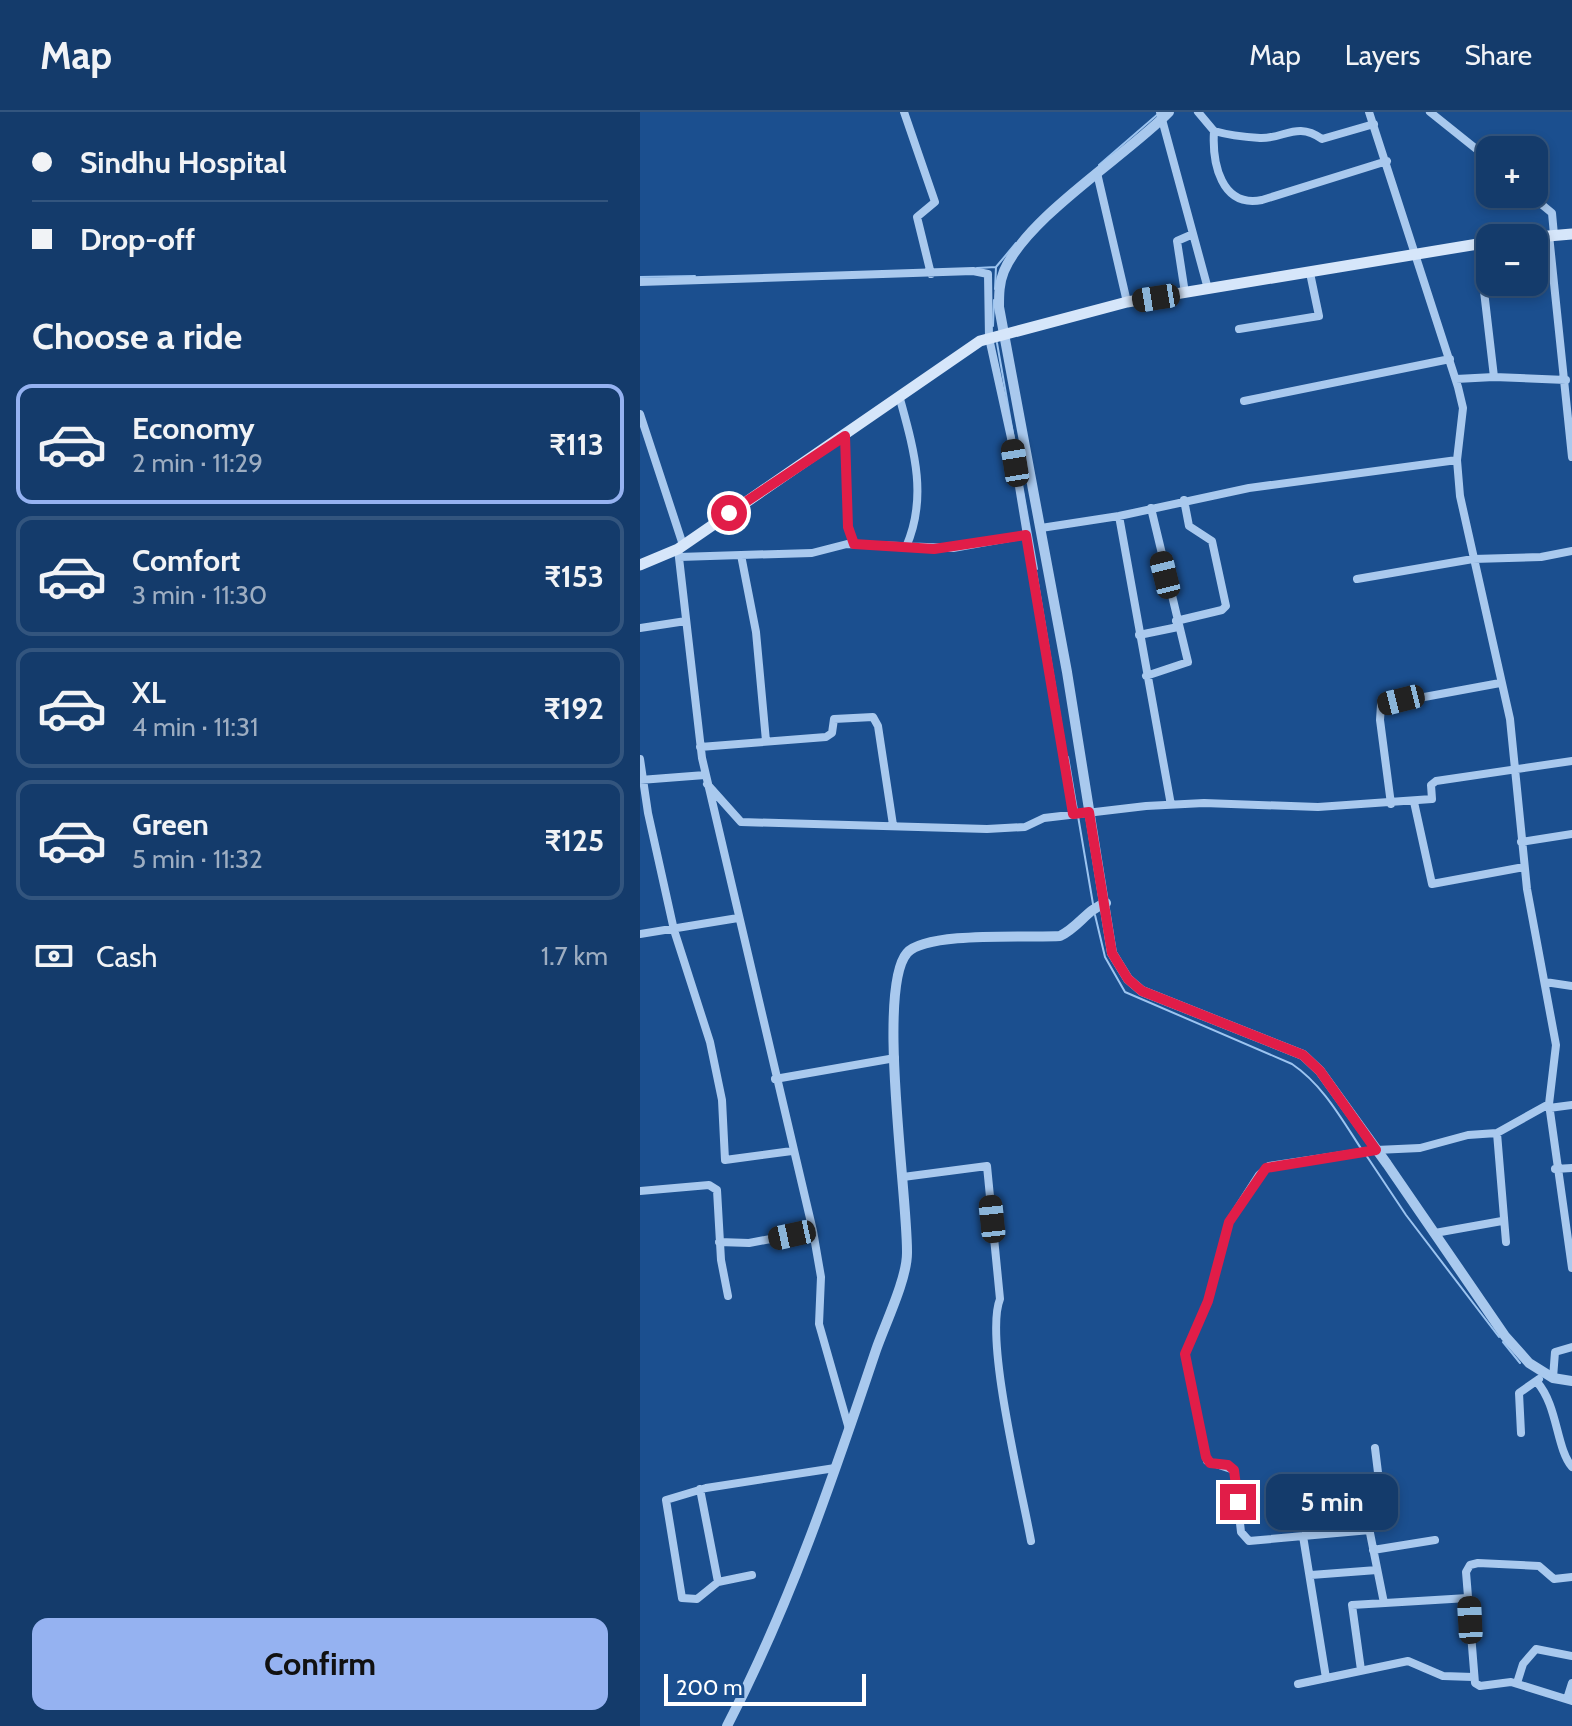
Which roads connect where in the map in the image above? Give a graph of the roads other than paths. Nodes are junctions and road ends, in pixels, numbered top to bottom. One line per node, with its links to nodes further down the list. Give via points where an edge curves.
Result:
1 (904, 112): 18 (street, via 935,202 917,217)
2 (1198, 112): 7 (street)
3 (1369, 112): 6 (street)
4 (1430, 112): 8 (street)
5 (1163, 114): 10 (street); 12 (street)
6 (1374, 124): 7 (street, via 1322,139 1289,130 1260,138); 9 (street)
7 (1214, 131): 9 (street, via 1221,175 1233,197 1243,202)
8 (1476, 149)
9 (1387, 161): 17 (street)
10 (1097, 173): 24 (street); 26 (street, via 1027,237 1006,267 999,307)
11 (1546, 208): 15 (street, via 1552,213)
12 (1193, 234): 21 (street); 22 (street, via 1177,241)
13 (1572, 234): 15 (main road)
14 (1548, 235): 15 (main road)
15 (1552, 235): 31 (street)
16 (1476, 244): 17 (main road)
17 (1417, 253): 19 (main road); 28 (street)
18 (930, 271): 20 (street); 27 (street, via 985,272)
19 (1310, 273): 21 (main road); 25 (street, via 1319,316)
20 (640, 282)
21 (1208, 289): 22 (main road)
22 (1185, 293): 24 (main road)
23 (1485, 296): 29 (street)
24 (1127, 302): 26 (main road)
25 (1239, 329)
26 (1003, 333): 27 (main road); 42 (street)
27 (989, 338): 32 (main road); 43 (street)
28 (1450, 359): 30 (street); 34 (street)
29 (1494, 377): 30 (street); 31 (street)
30 (1456, 379): 38 (street, via 1463,408)
31 (1566, 380): 33 (street)
32 (900, 399): 36 (main road); 45 (street, via 919,486 918,517)
33 (1570, 399): 37 (street)
34 (1244, 401)
35 (640, 414): 46 (street)
36 (845, 436): 44 (street, via 848,527); 46 (main road)
37 (1572, 457)
38 (1457, 460): 39 (street); 49 (street)
39 (1184, 500): 40 (street); 53 (street, via 1192,530 1212,541 1226,606)
40 (1151, 508): 41 (street); 53 (street)
41 (1119, 516): 42 (street); 55 (street)
42 (1041, 528): 68 (street)
43 (1026, 535): 45 (street, via 953,548); 69 (street)
44 (854, 544): 45 (street); 48 (street, via 812,553)
45 (906, 547)
46 (680, 550): 48 (street); 50 (main road); 52 (street)
47 (1572, 551): 49 (street)
48 (741, 555): 58 (street, via 756,632)
49 (1473, 559): 51 (street); 57 (street)
50 (640, 565)
51 (1357, 579)
52 (686, 621): 54 (street); 59 (street)
53 (1177, 624): 55 (street); 56 (street, via 1188,665)
54 (640, 628)
55 (1139, 635): 56 (street)
56 (1146, 676): 67 (street)
57 (1500, 683): 62 (street); 66 (street, via 1381,705)
58 (766, 741): 59 (street); 70 (street, via 829,736 838,717 876,719)
59 (700, 747): 63 (street)
60 (640, 759): 64 (street)
61 (1572, 761): 62 (street)
62 (1516, 767): 65 (street, via 1434,781 1433,798); 72 (street)
63 (706, 779): 64 (street); 70 (street, via 741,822); 75 (street)
64 (641, 780): 76 (street)
65 (1414, 802): 66 (street); 73 (street, via 1432,884)
66 (1391, 804): 67 (street)
67 (1171, 805): 68 (street)
68 (1087, 812): 69 (street); 74 (street)
69 (1074, 814): 70 (street, via 1025,827)
70 (893, 825)
71 (1572, 834): 72 (street)
72 (1521, 842): 73 (street)
73 (1524, 867): 78 (street)
74 (1099, 905): 80 (street, via 1060,936 959,937 914,948 905,955 897,981); 86 (street, via 1112,953 1128,979 1156,998 1303,1055 1320,1071)
75 (738, 918): 76 (street); 81 (street)
76 (674, 930): 77 (street); 85 (street, via 710,1042 722,1100 725,1160)
77 (640, 934)
78 (1545, 982): 79 (street); 83 (street, via 1556,1045)
79 (1572, 986)
80 (895, 1058): 81 (street); 89 (street)
81 (775, 1079): 85 (street)
82 (1572, 1105): 83 (street)
83 (1549, 1106): 84 (street); 88 (street)
84 (1497, 1133): 86 (street, via 1420,1148); 91 (street)
85 (792, 1151): 92 (street)
86 (1368, 1151): 93 (street); 109 (street, via 1279,1164 1261,1172 1229,1222 1208,1301 1185,1358 1207,1461 1235,1471 1242,1535 1249,1541)
87 (1572, 1168): 88 (street)
88 (1555, 1169): 96 (street)
89 (903, 1177): 102 (street, via 907,1256); 111 (street, via 987,1166 1000,1299 994,1313 995,1347)
90 (640, 1191): 94 (street, via 713,1187 719,1197)
91 (1502, 1221): 93 (street); 95 (street)
92 (813, 1231): 94 (street, via 749,1243); 102 (street, via 821,1277 819,1324)
93 (1435, 1233): 99 (street, via 1505,1336 1529,1363)
94 (719, 1242): 97 (street)
95 (1506, 1242)
96 (1572, 1268)
97 (728, 1296)
98 (1572, 1347): 99 (street, via 1555,1352)
99 (1549, 1375): 100 (street); 101 (street)
100 (1572, 1381)
101 (1537, 1382): 103 (street, via 1518,1396); 105 (street)
102 (849, 1430): 106 (street)
103 (1521, 1433)
104 (1375, 1448): 108 (street, via 1381,1497 1366,1510)
105 (1572, 1467)
106 (835, 1468): 107 (street); 128 (street, via 764,1655)
107 (700, 1489): 117 (street); 117 (street, via 665,1502 679,1591 692,1601)
108 (1370, 1530): 109 (street); 112 (street)
109 (1303, 1536): 115 (street)
110 (1435, 1540): 112 (street)
111 (1031, 1541)
112 (1373, 1550): 113 (street)
113 (1377, 1570): 115 (street); 119 (street)
114 (752, 1575): 117 (street)
115 (1311, 1575): 123 (street)
116 (1572, 1577): 118 (street, via 1554,1579 1539,1566 1476,1562 1467,1569)
117 (718, 1582)
118 (1468, 1598): 119 (street); 122 (street)
119 (1384, 1603): 121 (street, via 1350,1606)
120 (1572, 1656): 124 (street, via 1536,1649 1523,1664)
121 (1361, 1670): 122 (street, via 1408,1661 1443,1676); 123 (street)
122 (1473, 1677): 124 (street, via 1480,1686)
123 (1326, 1678): 126 (street)
124 (1517, 1683): 127 (street)
125 (1572, 1683): 127 (street)
126 (1298, 1684)
127 (1569, 1700)
128 (727, 1726)

